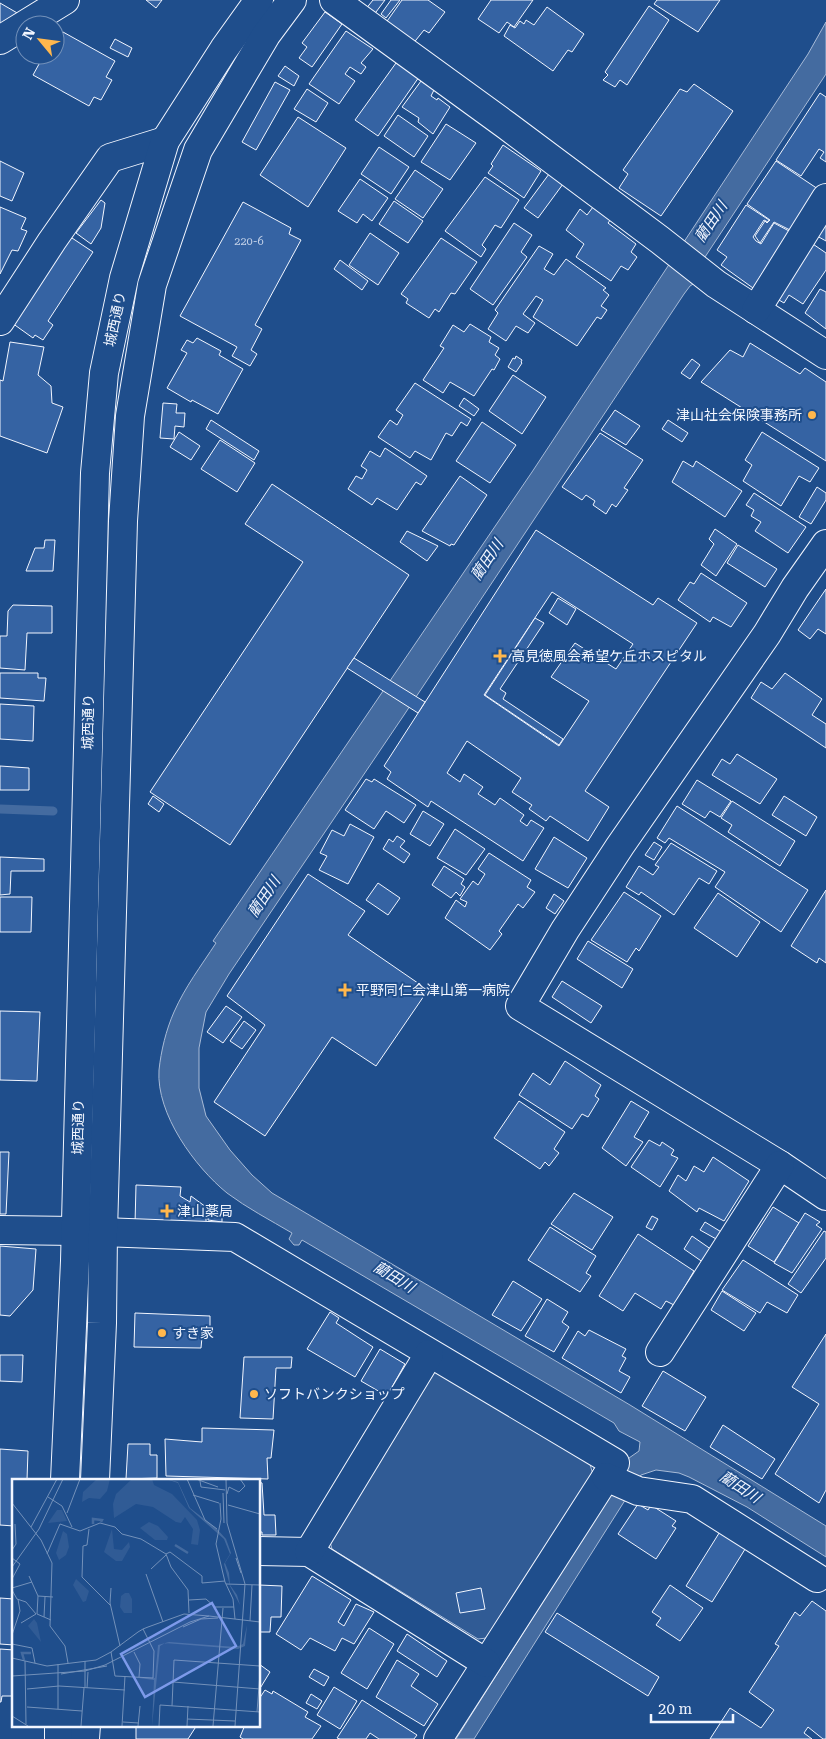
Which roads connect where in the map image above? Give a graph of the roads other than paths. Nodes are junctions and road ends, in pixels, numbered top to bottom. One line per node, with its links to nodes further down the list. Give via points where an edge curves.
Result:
1 (65, 0): 5 (street)
2 (259, 0): 6 (street, 城西通り)
3 (292, 0): 16 (street, 城西通り, via 266,35 198,150 152,285 130,416 123,521)
4 (334, 0): 8 (street, via 716,284)
5 (0, 40)
6 (165, 140): 9 (street, via 110,158); 15 (street, 城西通り, via 124,278 104,373 95,473)
7 (826, 198): 8 (street)
8 (756, 310): 10 (street)
9 (0, 321)
10 (826, 355)
11 (826, 544): 12 (street, via 564,930 520,1006)
12 (780, 1165): 13 (street); 17 (street)
13 (826, 1196)
14 (0, 1230): 15 (street)
15 (75, 1230): 16 (street); 20 (street, 城西通り)
16 (103, 1232): 18 (street, via 235,1237); 21 (street, 城西通り)
17 (660, 1352)
18 (429, 1354): 19 (street, via 615,1463); 23 (street)
19 (606, 1477): 24 (street, via 638,1491 692,1500); 25 (street)
20 (65, 1479)
21 (95, 1479)
22 (260, 1551): 23 (street)
23 (309, 1552): 25 (street)
24 (817, 1578)
25 (486, 1663): 30 (street)
26 (59, 1726): 28 (street)
27 (86, 1726): 29 (street)
28 (59, 1739)
29 (85, 1739)
30 (438, 1739)

